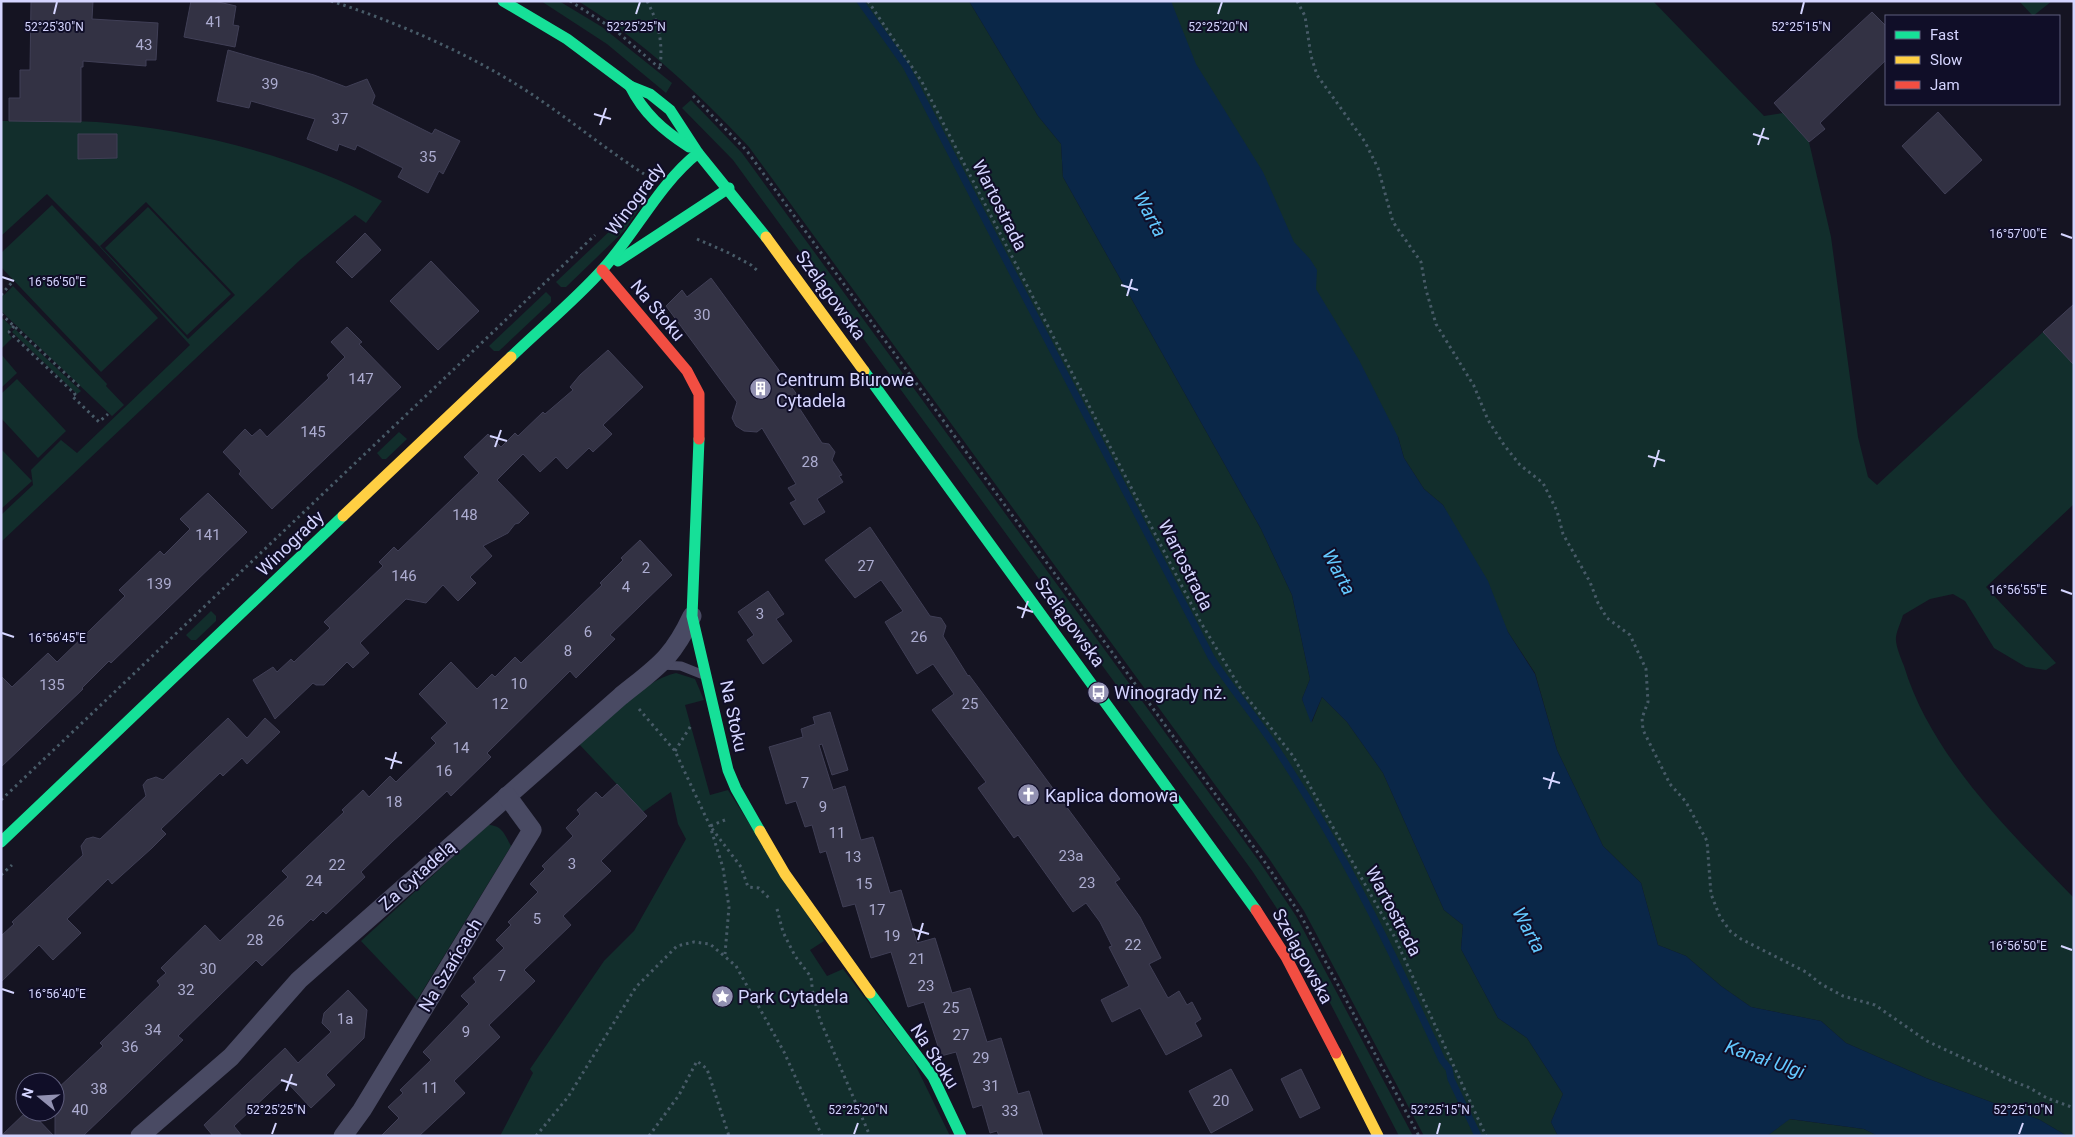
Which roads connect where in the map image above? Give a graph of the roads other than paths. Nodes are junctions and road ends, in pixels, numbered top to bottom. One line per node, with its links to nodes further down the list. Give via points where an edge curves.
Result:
1 (503, 1): 2 (street, Szelągowska, via 567,39)
2 (630, 86): 3 (street, Szelągowska, via 644,114); 3 (street, Szelągowska, via 650,94 670,110)
3 (698, 153): 4 (street, Szelągowska); 5 (street, Winogrady, via 668,183)
4 (729, 188): 5 (street, Winogrady); 14 (street, Szelągowska, via 1244,891 1286,957)
5 (602, 270): 6 (street, Na Stoku, via 687,371 699,394); 10 (street, Winogrady)
6 (692, 616): 7 (street, Za Cytadelą, via 682,639); 8 (street, Na Stoku)
7 (661, 665): 8 (lane, via 681,666); 9 (street, Za Cytadelą, via 625,692)
8 (707, 677): 13 (street, Na Stoku, via 722,748 736,789 785,874 933,1077)
9 (507, 796): 11 (street, Za Cytadelą, via 299,980 230,1057); 12 (street, Na Szańcach, via 532,830 362,1110)
10 (1, 842)
11 (140, 1136)
12 (343, 1136)
13 (961, 1136)
14 (1378, 1136)

